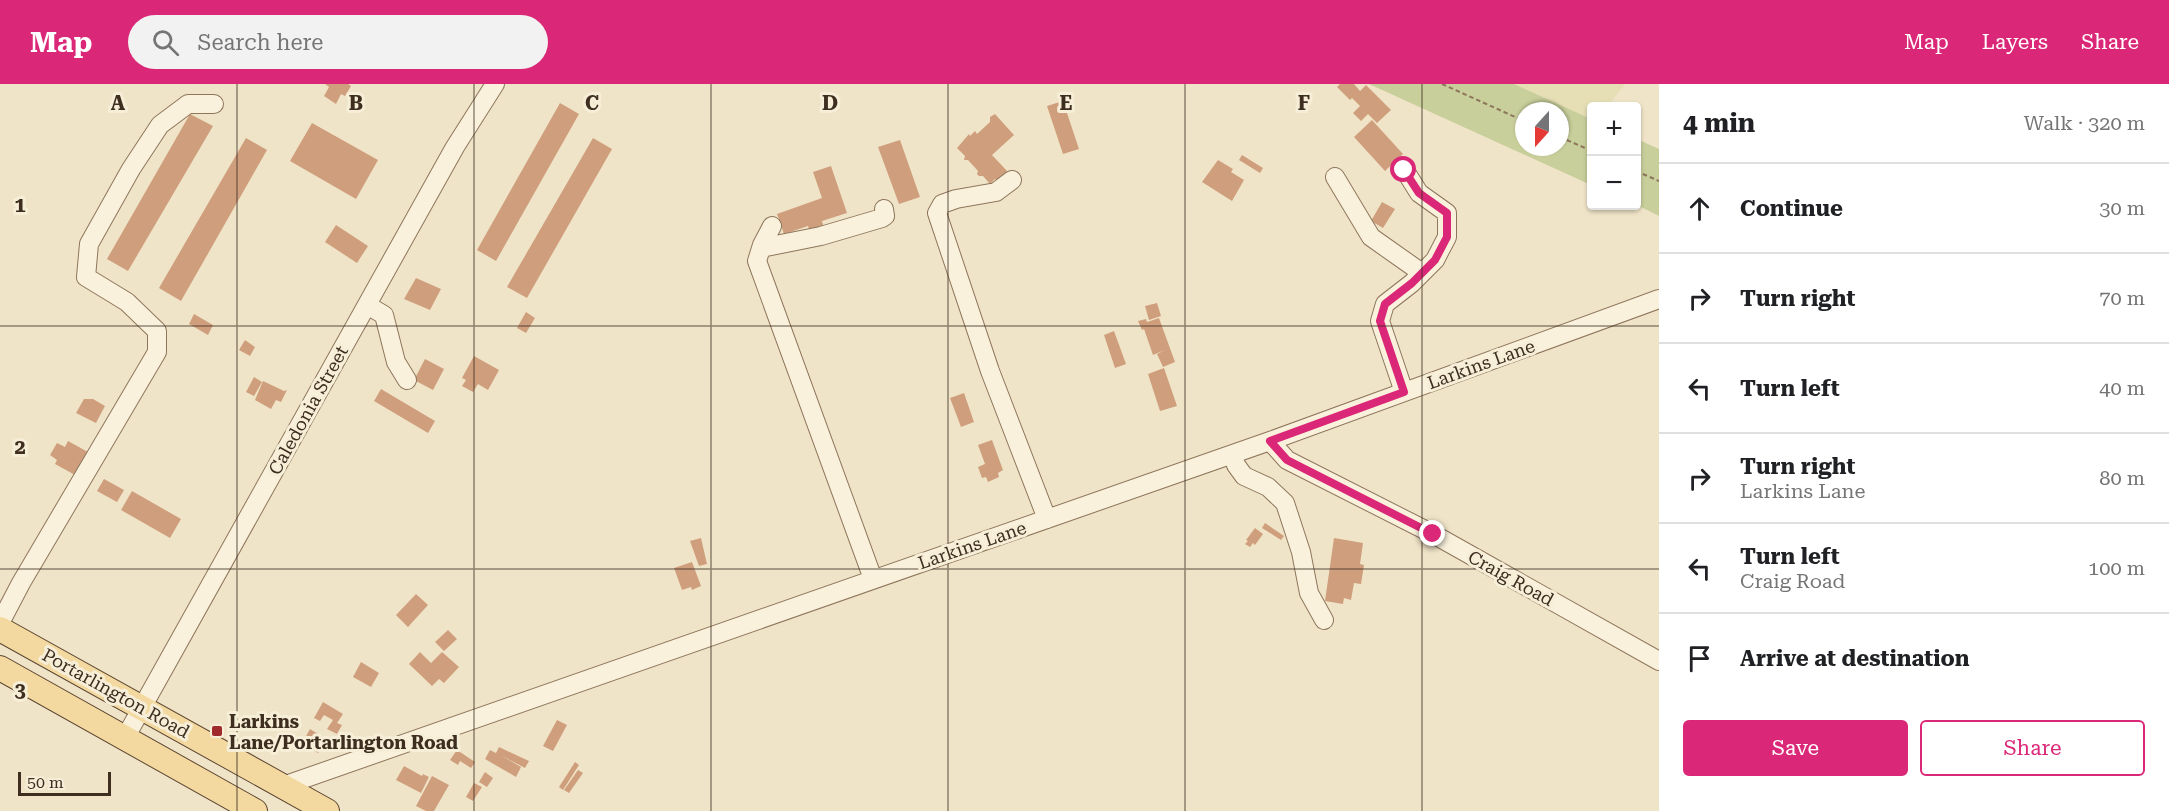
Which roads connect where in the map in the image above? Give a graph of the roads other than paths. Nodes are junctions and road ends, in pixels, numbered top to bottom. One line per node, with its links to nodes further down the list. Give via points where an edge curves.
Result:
1 (495, 84): 11 (street, Caledonia Street, via 455,147)
2 (214, 104): 19 (street, via 188,104 160,125 89,244 86,277 127,302 157,331 157,352)
3 (1404, 170): 9 (street, via 1419,193 1447,213 1447,237 1435,260)
4 (1335, 177): 9 (street, via 1371,237)
5 (1011, 180): 16 (street, via 996,192 942,204 937,213 990,371)
6 (884, 209): 8 (street, via 882,218 821,237)
7 (772, 226): 8 (street)
8 (761, 248): 17 (street, via 757,261)
9 (1422, 273): 13 (street, via 1385,304 1380,321)
10 (1659, 299): 13 (street, Larkins Lane)
11 (367, 305): 12 (street, via 384,315 396,362); 23 (street, Caledonia Street)
12 (407, 380)
13 (1404, 392): 14 (street, Larkins Lane)
14 (1270, 441): 15 (street, Larkins Lane); 21 (street, Craig Road, via 1287,460 1433,534)
15 (1233, 454): 16 (street, Larkins Lane); 18 (street, via 1244,476 1268,487 1285,503 1309,592)
16 (1047, 519): 17 (street, Larkins Lane)
17 (873, 579): 25 (street, Larkins Lane)
18 (1324, 620)
19 (0, 623)
20 (0, 628): 23 (main road, Portarlington Road)
21 (1659, 661)
22 (0, 668): 24 (main road, Portarlington Road)
23 (142, 707): 24 (street, Caledonia Street); 25 (main road, Portarlington Road)
24 (124, 738): 26 (main road, Portarlington Road)
25 (283, 786): 27 (main road, Portarlington Road)
26 (255, 811)
27 (327, 811)

